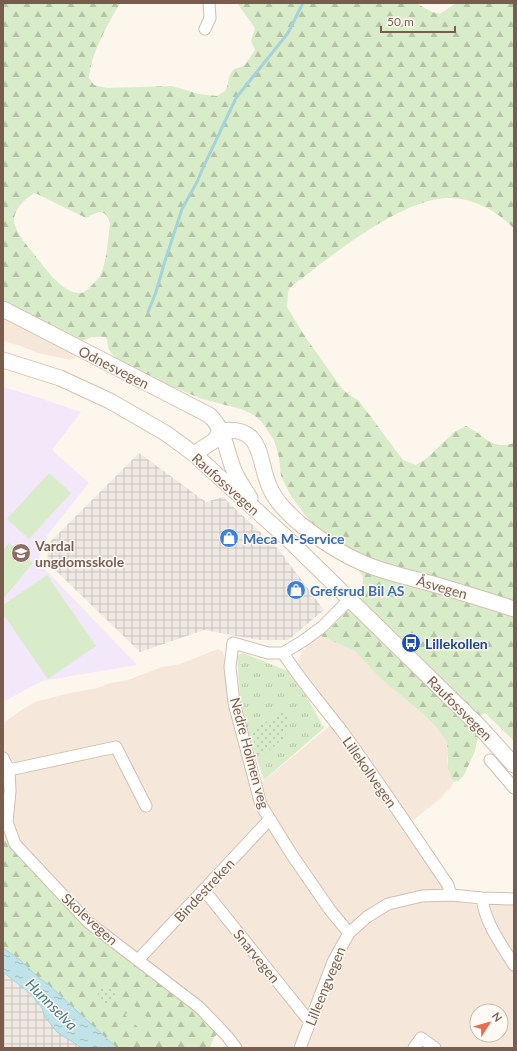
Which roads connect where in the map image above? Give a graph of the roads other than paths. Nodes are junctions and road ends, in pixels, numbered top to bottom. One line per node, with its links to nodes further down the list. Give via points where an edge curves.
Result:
1 (209, 3): 2 (street, via 210,18)
2 (205, 29)
3 (3, 309): 5 (main road, Odnesvegen, via 206,413 214,420)
4 (3, 360): 6 (main road, Raufossvegen, via 60,378 110,401 167,434)
5 (223, 438): 6 (main road); 7 (main road, via 222,455); 8 (main road, Odnesvegen, via 237,477); 10 (main road, Åsvegen, via 236,430 254,440 270,488 277,500 296,520 324,542 364,564)
6 (194, 454): 7 (main road, Raufossvegen)
7 (207, 466): 8 (main road, Raufossvegen)
8 (260, 514): 9 (main road, Raufossvegen)
9 (350, 599): 11 (street, via 322,626); 14 (main road, Raufossvegen, via 480,727)
10 (514, 609)
11 (283, 653): 18 (street, Nedre Holmen veg, via 268,653 232,643 230,667 234,703 261,805); 20 (street, Lillekollvegen, via 400,814 448,885)
12 (3, 758): 15 (street, Skolevegen)
13 (490, 760): 16 (street)
14 (514, 765)
15 (9, 770): 17 (street, via 116,747); 24 (street, Skolevegen, via 7,822 15,844 88,922)
16 (514, 788)
17 (146, 806)
18 (270, 820): 19 (street, Bindestreken); 23 (street, Nedre Holmen veg, via 330,910)
19 (204, 890): 24 (street, Bindestreken); 26 (street, Snarvegen)
20 (451, 895): 21 (street, Lilleengvegen); 23 (street, Lilleengvegen, via 422,896 388,904 367,917)
21 (482, 898): 22 (street, Lilleengvegen); 25 (street, via 483,909 492,930)
22 (514, 898)
23 (349, 933): 26 (street, Lilleengvegen, via 333,962)
24 (138, 960): 27 (street, Skolevegen, via 199,1007)
25 (514, 965)
26 (310, 1022): 28 (street, Lilleengvegen)
27 (236, 1048)
28 (300, 1048)
29 (414, 1048): 30 (street, via 421,1038)
30 (435, 1048)

